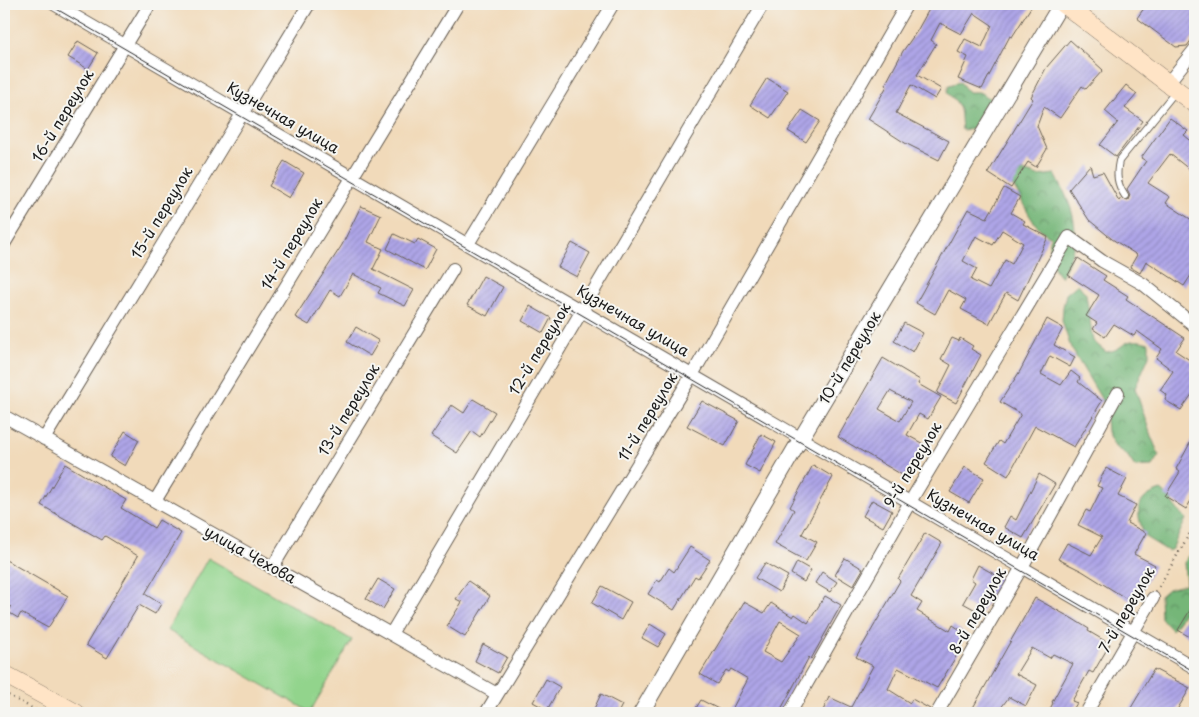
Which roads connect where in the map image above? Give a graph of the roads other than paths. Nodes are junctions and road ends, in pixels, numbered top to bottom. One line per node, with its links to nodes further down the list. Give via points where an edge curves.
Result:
1 (54, 4): 9 (street, Кузнечная улица)
2 (150, 4): 9 (street, 16-й переулок)
3 (309, 4): 13 (street, 15-й переулок)
4 (458, 4): 14 (street, 14-й переулок)
5 (613, 4): 17 (street)
6 (763, 4): 19 (street, 12-й переулок)
7 (907, 4): 21 (street, 11-й переулок)
8 (1062, 4): 11 (main road); 24 (street, 10-й переулок)
9 (124, 45): 13 (street, Кузнечная улица); 16 (street, 16-й переулок)
10 (1195, 49): 11 (street)
11 (1172, 87): 12 (main road); 15 (lane, via 1119,161 1118,186)
12 (1195, 104)
13 (242, 113): 14 (street, Кузнечная улица); 25 (street, 15-й переулок)
14 (352, 177): 17 (street, Кузнечная улица); 26 (street, 14-й переулок)
15 (1125, 196)
16 (4, 244)
17 (468, 244): 19 (street, Кузнечная улица)
18 (453, 269): 29 (street, 13-й переулок)
19 (582, 310): 21 (street, Кузнечная улица); 32 (street, 12-й переулок)
20 (1195, 326): 27 (street, 9-й переулок, via 1143,284 1102,261 1069,237)
21 (692, 375): 24 (street, Кузнечная улица); 35 (street, 11-й переулок)
22 (1118, 393): 28 (street, 8-й переулок)
23 (4, 416): 25 (street, улица Чехова)
24 (801, 438): 27 (street, Кузнечная улица); 38 (street, 10-й переулок)
25 (44, 439): 26 (street, улица Чехова)
26 (155, 501): 29 (street, улица Чехова)
27 (910, 502): 28 (street, Кузнечная улица); 39 (street, 9-й переулок)
28 (1022, 567): 31 (street, Кузнечная улица); 40 (street, 8-й переулок)
29 (272, 568): 32 (street, улица Чехова)
30 (1152, 598): 31 (street, 7-й переулок)
31 (1133, 631): 33 (street, Кузнечная улица); 41 (street, 7-й переулок)
32 (391, 634): 35 (street, улица Чехова)
33 (1195, 668)
34 (4, 674): 36 (main road)
35 (497, 694): 37 (street, 11-й переулок)
36 (76, 713)
37 (486, 713)
38 (641, 713)
39 (790, 713)
40 (937, 713)
41 (1086, 713)

